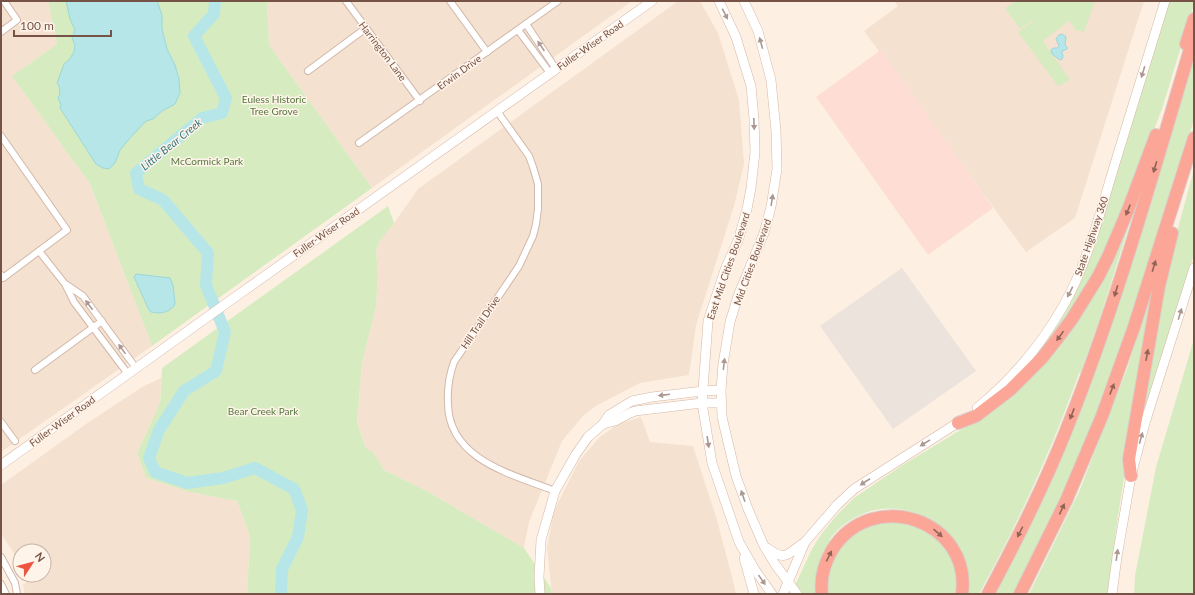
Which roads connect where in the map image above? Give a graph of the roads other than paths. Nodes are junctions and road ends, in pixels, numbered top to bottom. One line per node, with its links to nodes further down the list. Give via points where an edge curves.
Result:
1 (4, 1): 13 (street, via 17,20)
2 (346, 1): 11 (street, Harrington Lane)
3 (450, 1): 15 (street)
4 (652, 1): 17 (main road, Fuller-Wiser Road)
5 (718, 1): 33 (main road, East Mid Cities Boulevard, one-way to 33, via 736,37 751,86 755,152 752,188 747,209 738,241 726,267 708,321)
6 (744, 1): 34 (main road, Mid Cities Boulevard, one-way to 6, via 730,322 764,233 777,168 771,80 758,31)
7 (1165, 1): 38 (main road, State Highway 360, one-way to 38, via 1091,243 1075,284 1052,325 1024,362 991,397)
8 (554, 2): 10 (street, Erwin Drive)
9 (1194, 19): 38 (highway, one-way to 38, via 1152,147 1128,210 1098,277 1072,319 1042,358 1010,390 976,416)
10 (526, 24): 12 (street, Erwin Drive); 17 (street, one-way to 10)
11 (366, 28): 16 (street); 18 (street, Harrington Lane)
12 (518, 30): 15 (street, Erwin Drive); 17 (street)
13 (1, 32)
14 (1194, 36): 59 (highway, one-way to 59, via 1141,213 1081,391 1046,478)
15 (487, 52): 18 (street, Erwin Drive)
16 (308, 71)
17 (553, 71): 19 (main road, Fuller-Wiser Road)
18 (420, 101): 22 (street, Erwin Drive)
19 (498, 111): 30 (main road, Fuller-Wiser Road); 43 (street, Hill Trail Drive, via 533,166 538,184 536,224 519,266 454,362 448,384 449,415 456,436 476,456 495,468)
20 (1, 136): 24 (street, via 67,230)
21 (1194, 138): 60 (highway, one-way to 21, via 1066,501 1102,416 1134,327)
22 (360, 143)
23 (1194, 158): 42 (highway, one-way to 23, via 1129,460 1159,286)
24 (39, 251): 26 (street); 27 (street)
25 (1194, 268): 42 (main road, one-way to 25)
26 (2, 277)
27 (66, 284): 28 (street, one-way to 27, via 83,296); 29 (street, via 74,302)
28 (102, 321): 29 (street); 30 (street, one-way to 28)
29 (93, 328): 31 (street); 32 (street)
30 (136, 368): 32 (main road, Fuller-Wiser Road)
31 (35, 370)
32 (128, 374): 41 (main road, Fuller-Wiser Road)
33 (703, 390): 34 (main road); 35 (main road, East Mid Cities Boulevard); 39 (main road, one-way to 39, via 632,401 609,415)
34 (721, 390): 36 (main road, Mid Cities Boulevard)
35 (702, 403): 36 (main road); 39 (main road, via 635,411); 44 (main road, East Mid Cities Boulevard, one-way to 44, via 712,463)
36 (720, 403): 46 (main road, Mid Cities Boulevard, one-way to 36, via 736,476)
37 (1, 422): 40 (street)
38 (958, 422): 45 (main road, State Highway 360, one-way to 45, via 854,489 823,519)
39 (603, 424): 43 (main road, via 588,437)
40 (15, 441)
41 (1, 465)
42 (1131, 476): 61 (main road, one-way to 42)
43 (555, 491): 52 (main road, via 541,540)
44 (739, 542): 53 (main road); 54 (main road, East Mid Cities Boulevard, one-way to 54)
45 (805, 542): 46 (main road, via 784,556); 48 (main road, State Highway 360)
46 (764, 546): 48 (main road)
47 (1, 557): 51 (street, via 15,583)
48 (788, 582): 55 (main road, State Highway 360); 56 (main road)
49 (1, 584): 50 (street)
50 (6, 594)
51 (17, 594)
52 (540, 594)
53 (754, 594)
54 (772, 594)
55 (783, 594)
56 (797, 594)
57 (822, 594): 58 (highway, one-way to 58, via 823,571 836,543 863,521 896,516 926,524 949,544 961,571)
58 (962, 594)
59 (988, 594)
60 (1020, 594)
61 (1112, 594)

